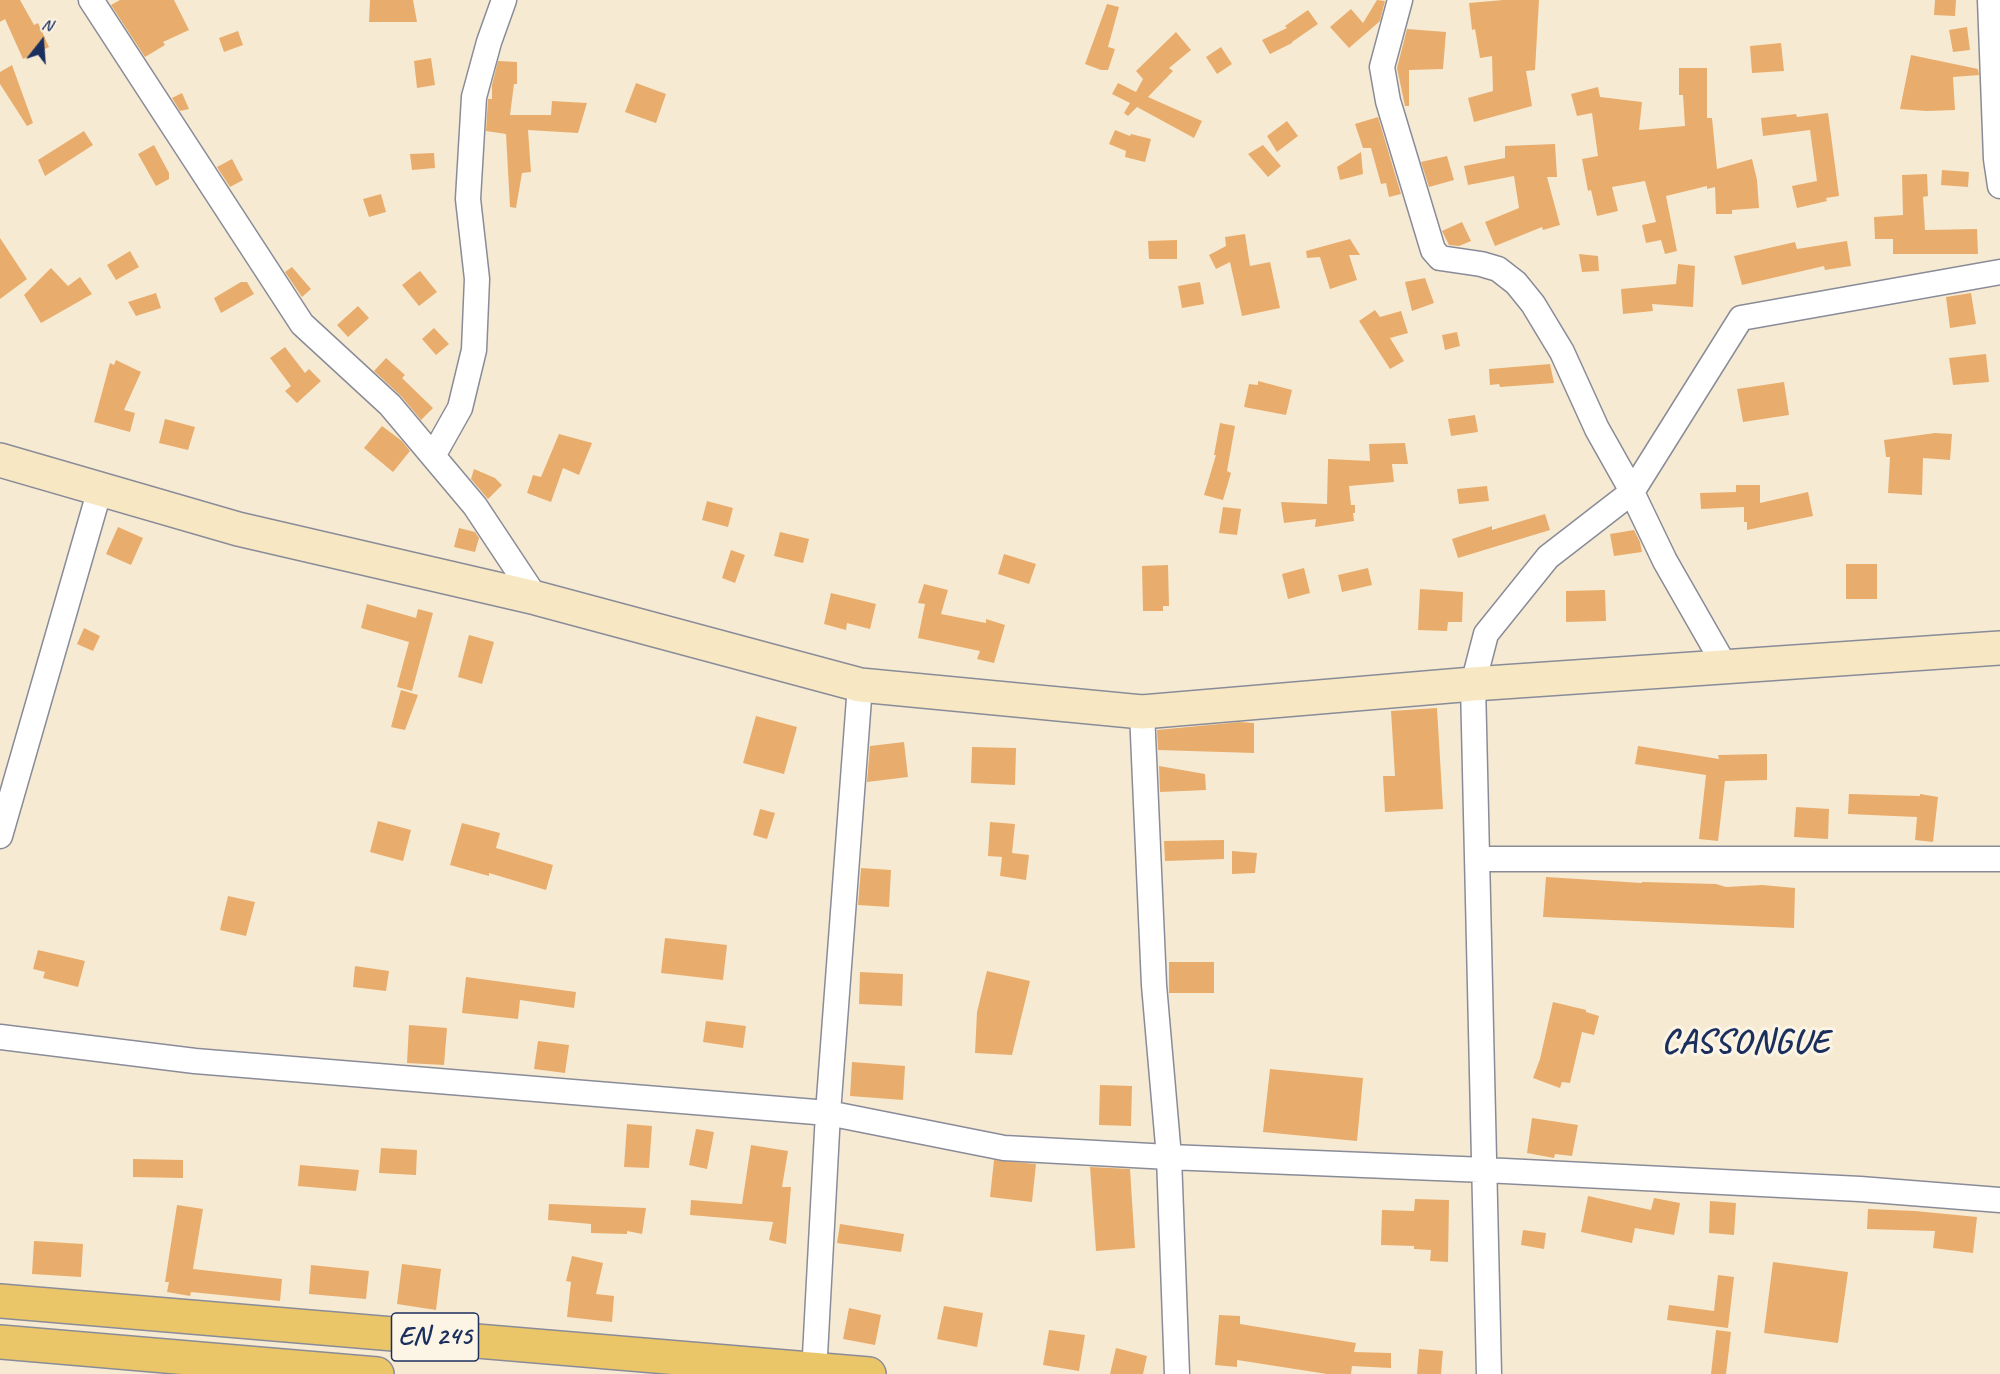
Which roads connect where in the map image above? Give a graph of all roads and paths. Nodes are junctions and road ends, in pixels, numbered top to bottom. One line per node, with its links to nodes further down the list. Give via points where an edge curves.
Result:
1 (91, 0): 7 (street, via 302,324 390,405)
2 (504, 0): 7 (street, via 474,97 468,199 477,279 474,350 460,408)
3 (1400, 0): 10 (street, via 1382,67 1388,101 1433,250 1440,258 1498,269 1516,283 1562,352 1596,429)
4 (1990, 0): 5 (street)
5 (2000, 186)
6 (2000, 272): 10 (street, via 1741,318)
7 (433, 456): 11 (street, via 476,506)
8 (0, 460): 9 (main road)
9 (100, 489): 11 (main road, via 238,529); 17 (street)
10 (1632, 492): 13 (street, via 1665,561); 14 (street, via 1548,556 1485,634)
11 (536, 598): 15 (main road)
12 (2000, 648): 13 (main road)
13 (1725, 666): 14 (main road)
14 (1473, 684): 16 (main road); 18 (street)
15 (860, 685): 16 (main road); 21 (street)
16 (1142, 712): 22 (street, via 1154,985)
17 (0, 836)
18 (1478, 859): 19 (street); 23 (street)
19 (2000, 860)
20 (0, 1037): 21 (street, via 195,1060)
21 (828, 1113): 22 (street, via 1004,1148); 27 (street)
22 (1169, 1157): 23 (street); 30 (street)
23 (1485, 1170): 24 (street); 31 (street)
24 (2000, 1200)
25 (0, 1301): 27 (main road, EN 245)
26 (0, 1342): 28 (main road, EN 245)
27 (815, 1372): 29 (main road, EN 245)
28 (377, 1374)
29 (869, 1374)
30 (1177, 1374)
31 (1489, 1374)

